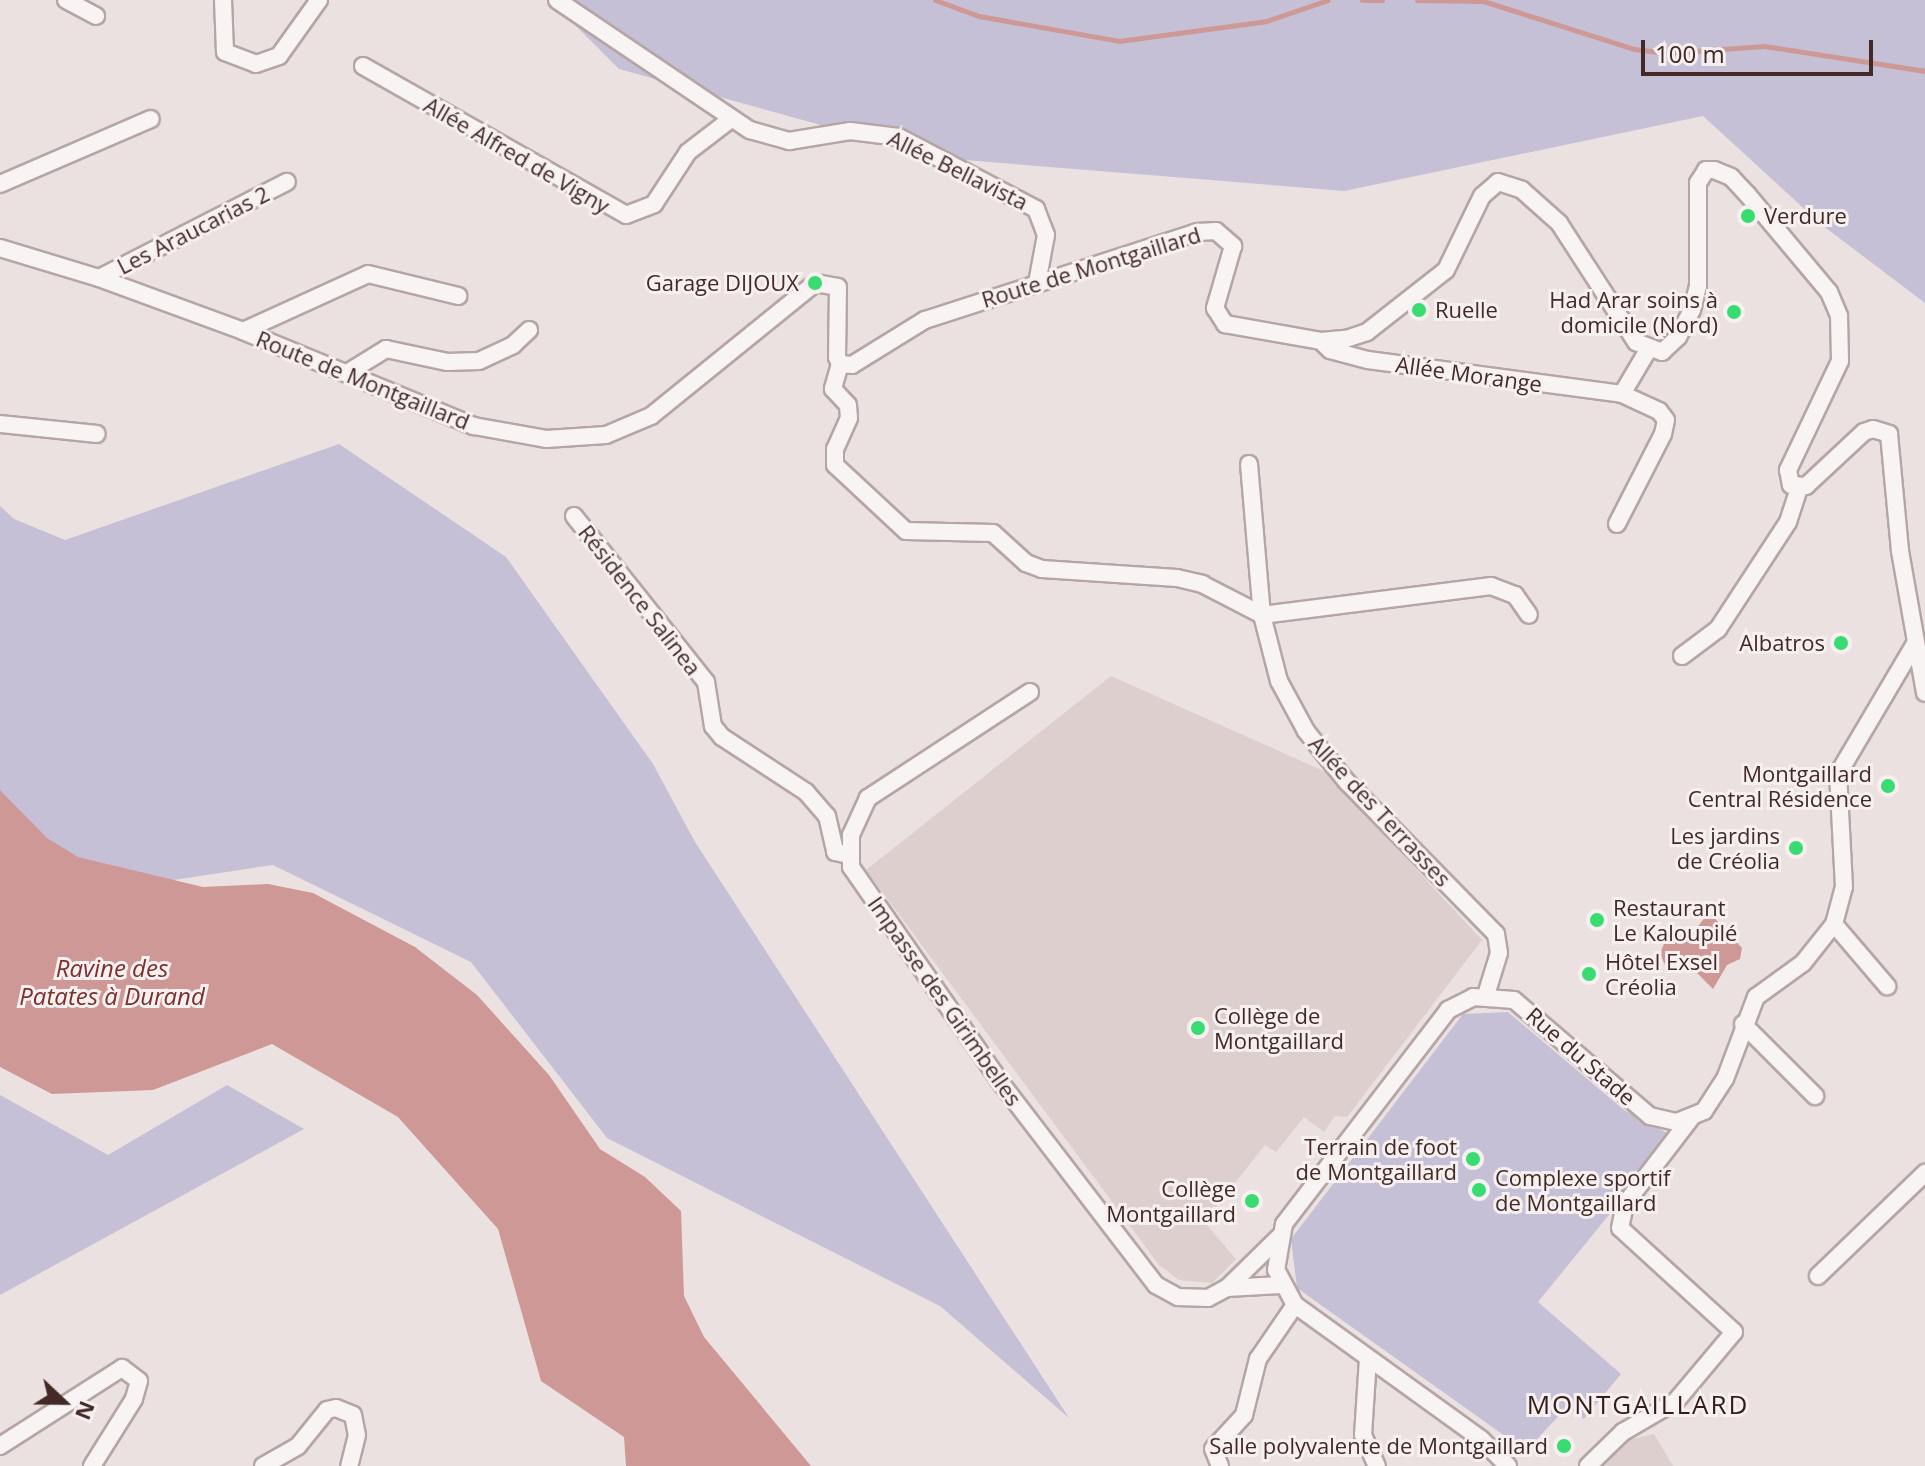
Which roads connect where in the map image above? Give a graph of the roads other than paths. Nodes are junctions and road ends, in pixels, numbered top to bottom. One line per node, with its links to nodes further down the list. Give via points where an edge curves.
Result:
1 (66, 0): 5 (street)
2 (223, 0): 3 (street, via 225,52 256,64 279,56)
3 (319, 0)
4 (557, 0): 8 (street, Allée Bellavista)
5 (96, 16)
6 (363, 66): 8 (street, Allée Alfred de Vigny, via 626,215 654,204 688,152)
7 (151, 119): 10 (street)
8 (731, 119): 13 (street, Allée Bellavista, via 789,141 850,131 899,137 1036,209 1046,235)
9 (287, 182): 12 (street, Les Araucarias 2)
10 (0, 184)
11 (0, 248): 12 (street, Route de Montgaillard)
12 (99, 278): 16 (street, Route de Montgaillard)
13 (1037, 283): 17 (street, Route de Montgaillard, via 1216,231 1230,241 1234,253 1217,297 1217,318 1234,328); 19 (street, Route de Montgaillard, via 925,320 852,365)
14 (458, 296): 16 (street, via 368,274)
15 (529, 330): 20 (street, via 513,345 479,361 447,362 386,349)
16 (243, 331): 20 (street, Route de Montgaillard)
17 (1321, 341): 18 (street, Route de Montgaillard, via 1367,332 1446,270 1482,196 1498,182 1522,190 1559,223 1636,342); 21 (street, Allée Morange, via 1330,350 1368,360)
18 (1648, 350): 21 (street); 25 (street, via 1662,352 1685,326 1698,286 1698,183 1706,170 1723,172 1829,292 1839,316 1840,361 1788,470 1791,485)
19 (840, 364): 20 (street, Route de Montgaillard, via 836,338 841,295 833,282 824,281 795,298 651,416 606,435 546,439 474,426); 28 (street, via 833,389 848,405 849,418 835,449 835,465 894,524 919,535 993,533 1026,563 1042,569 1202,584)
20 (347, 373)
21 (1622, 394): 27 (street, Allée Morange, via 1659,411 1666,420)
22 (0, 424): 23 (street)
23 (96, 434)
24 (1249, 464): 28 (street, Allée des Terrasses)
25 (1799, 488): 30 (street, via 1864,432 1889,434); 31 (street, via 1788,522 1718,629)
26 (574, 516): 34 (street, Résidence Salinea, via 706,682 713,726 806,792 827,816 835,852)
27 (1617, 524)
28 (1262, 615): 29 (street, via 1491,586 1515,595); 37 (street, Allée des Terrasses, via 1279,681 1306,731 1347,782 1496,934 1499,953)
29 (1529, 615)
30 (1915, 644): 33 (street); 35 (street, via 1838,774 1844,887)
31 (1682, 656)
32 (1030, 692): 34 (street, via 868,798 852,831)
33 (1925, 693)
34 (849, 855): 45 (street, Impasse des Girimbelles, via 851,867 1001,1083 1156,1285 1198,1300)
35 (1834, 924): 36 (street); 38 (street, via 1803,963 1760,991)
36 (1887, 986)
37 (1486, 995): 40 (street, Rue du Stade, via 1525,1008 1650,1116 1677,1122); 42 (street, via 1448,1010 1307,1189)
38 (1743, 1024): 39 (street); 40 (street, via 1716,1095)
39 (1815, 1096)
40 (1691, 1118): 55 (street, via 1625,1204 1620,1228 1734,1332 1676,1401 1623,1432)
41 (1925, 1173): 43 (street)
42 (1279, 1237): 44 (street, via 1275,1254); 45 (street, Impasse des Girimbelles)
43 (1818, 1276)
44 (1281, 1285): 45 (street, Impasse des Girimbelles); 46 (street)
45 (1227, 1288)
46 (1295, 1305): 47 (street); 52 (street, via 1258,1359 1244,1415 1213,1449)
47 (1368, 1358): 53 (street, via 1362,1426); 54 (street, via 1481,1439)
48 (0, 1446): 49 (street, via 122,1368 139,1381 134,1399)
49 (92, 1466)
50 (263, 1466): 51 (street, via 298,1446 327,1410 336,1408 353,1415 357,1435)
51 (349, 1466)
52 (1220, 1466)
53 (1377, 1466)
54 (1508, 1466)
55 (1588, 1466)

